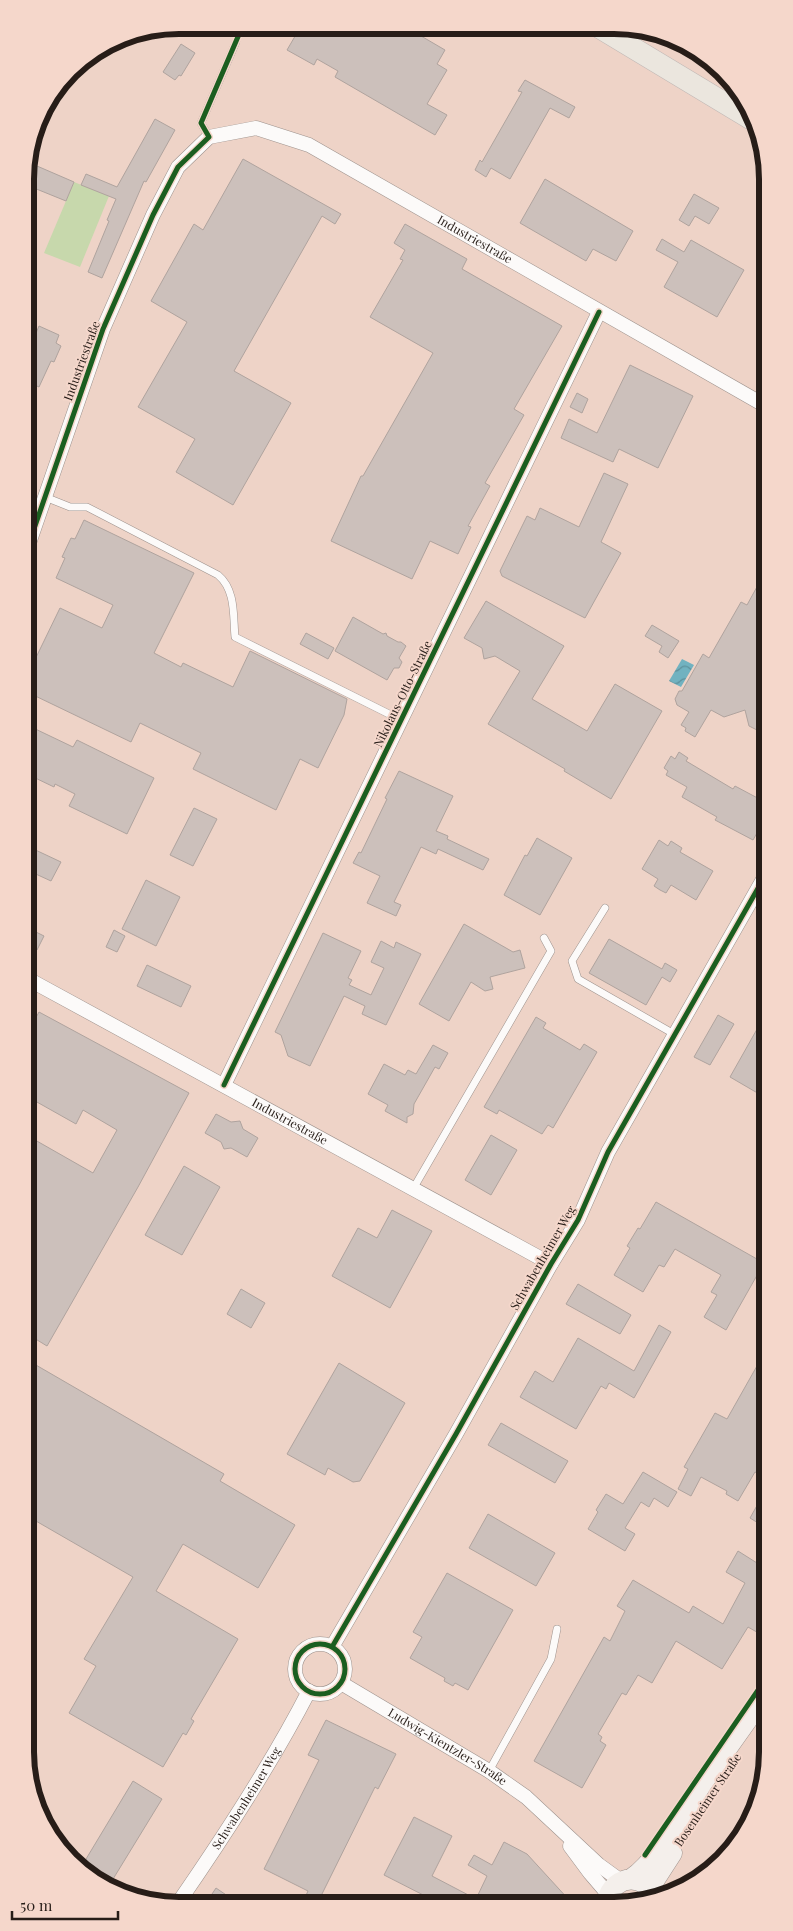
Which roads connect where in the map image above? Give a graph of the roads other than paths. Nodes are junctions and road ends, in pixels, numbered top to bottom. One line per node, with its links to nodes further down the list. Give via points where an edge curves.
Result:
1 (610, 34): 3 (main road)
2 (236, 42): 4 (lane, via 201,123)
3 (744, 115)
4 (209, 137): 5 (street, Industriestraße, via 256,128 309,145); 7 (street, Industriestraße, via 178,167 153,215 103,329)
5 (599, 312): 6 (street, Industriestraße); 9 (street, Nikolaus-Otto-Straße)
6 (759, 402)
7 (45, 497): 8 (street, Industriestraße); 9 (lane, via 70,507 87,507 218,575 230,591 235,637)
8 (34, 529)
9 (401, 720): 15 (street, Nikolaus-Otto-Straße)
10 (759, 886): 14 (street, Schwabenheimer Weg)
11 (605, 908): 14 (lane, via 572,962 578,978)
12 (544, 938): 16 (lane, via 551,951)
13 (34, 982): 15 (street, Industriestraße)
14 (674, 1034): 17 (street, Schwabenheimer Weg, via 608,1152 578,1220)
15 (224, 1085): 16 (street, Industriestraße)
16 (413, 1189): 17 (street, Industriestraße)
17 (551, 1264): 19 (street, Schwabenheimer Weg)
18 (557, 1629): 24 (lane, via 551,1659)
19 (332, 1647): 20 (street, via 344,1663); 21 (street, via 310,1647 299,1657 296,1673 303,1687)
20 (341, 1683): 21 (street, via 327,1693); 24 (street, Ludwig-Kientzler-Straße)
21 (309, 1691): 28 (street, Schwabenheimer Weg, via 232,1823)
22 (759, 1705): 25 (street, Bosenheimer Straße, via 653,1858 642,1872)
23 (759, 1727): 26 (street, Bosenheimer Straße, via 712,1792)
24 (488, 1771): 25 (street, Ludwig-Kientzler-Straße, via 526,1797 549,1818 599,1865)
25 (617, 1889): 27 (street, via 644,1883)
26 (655, 1891)
27 (651, 1892)
28 (182, 1897)

